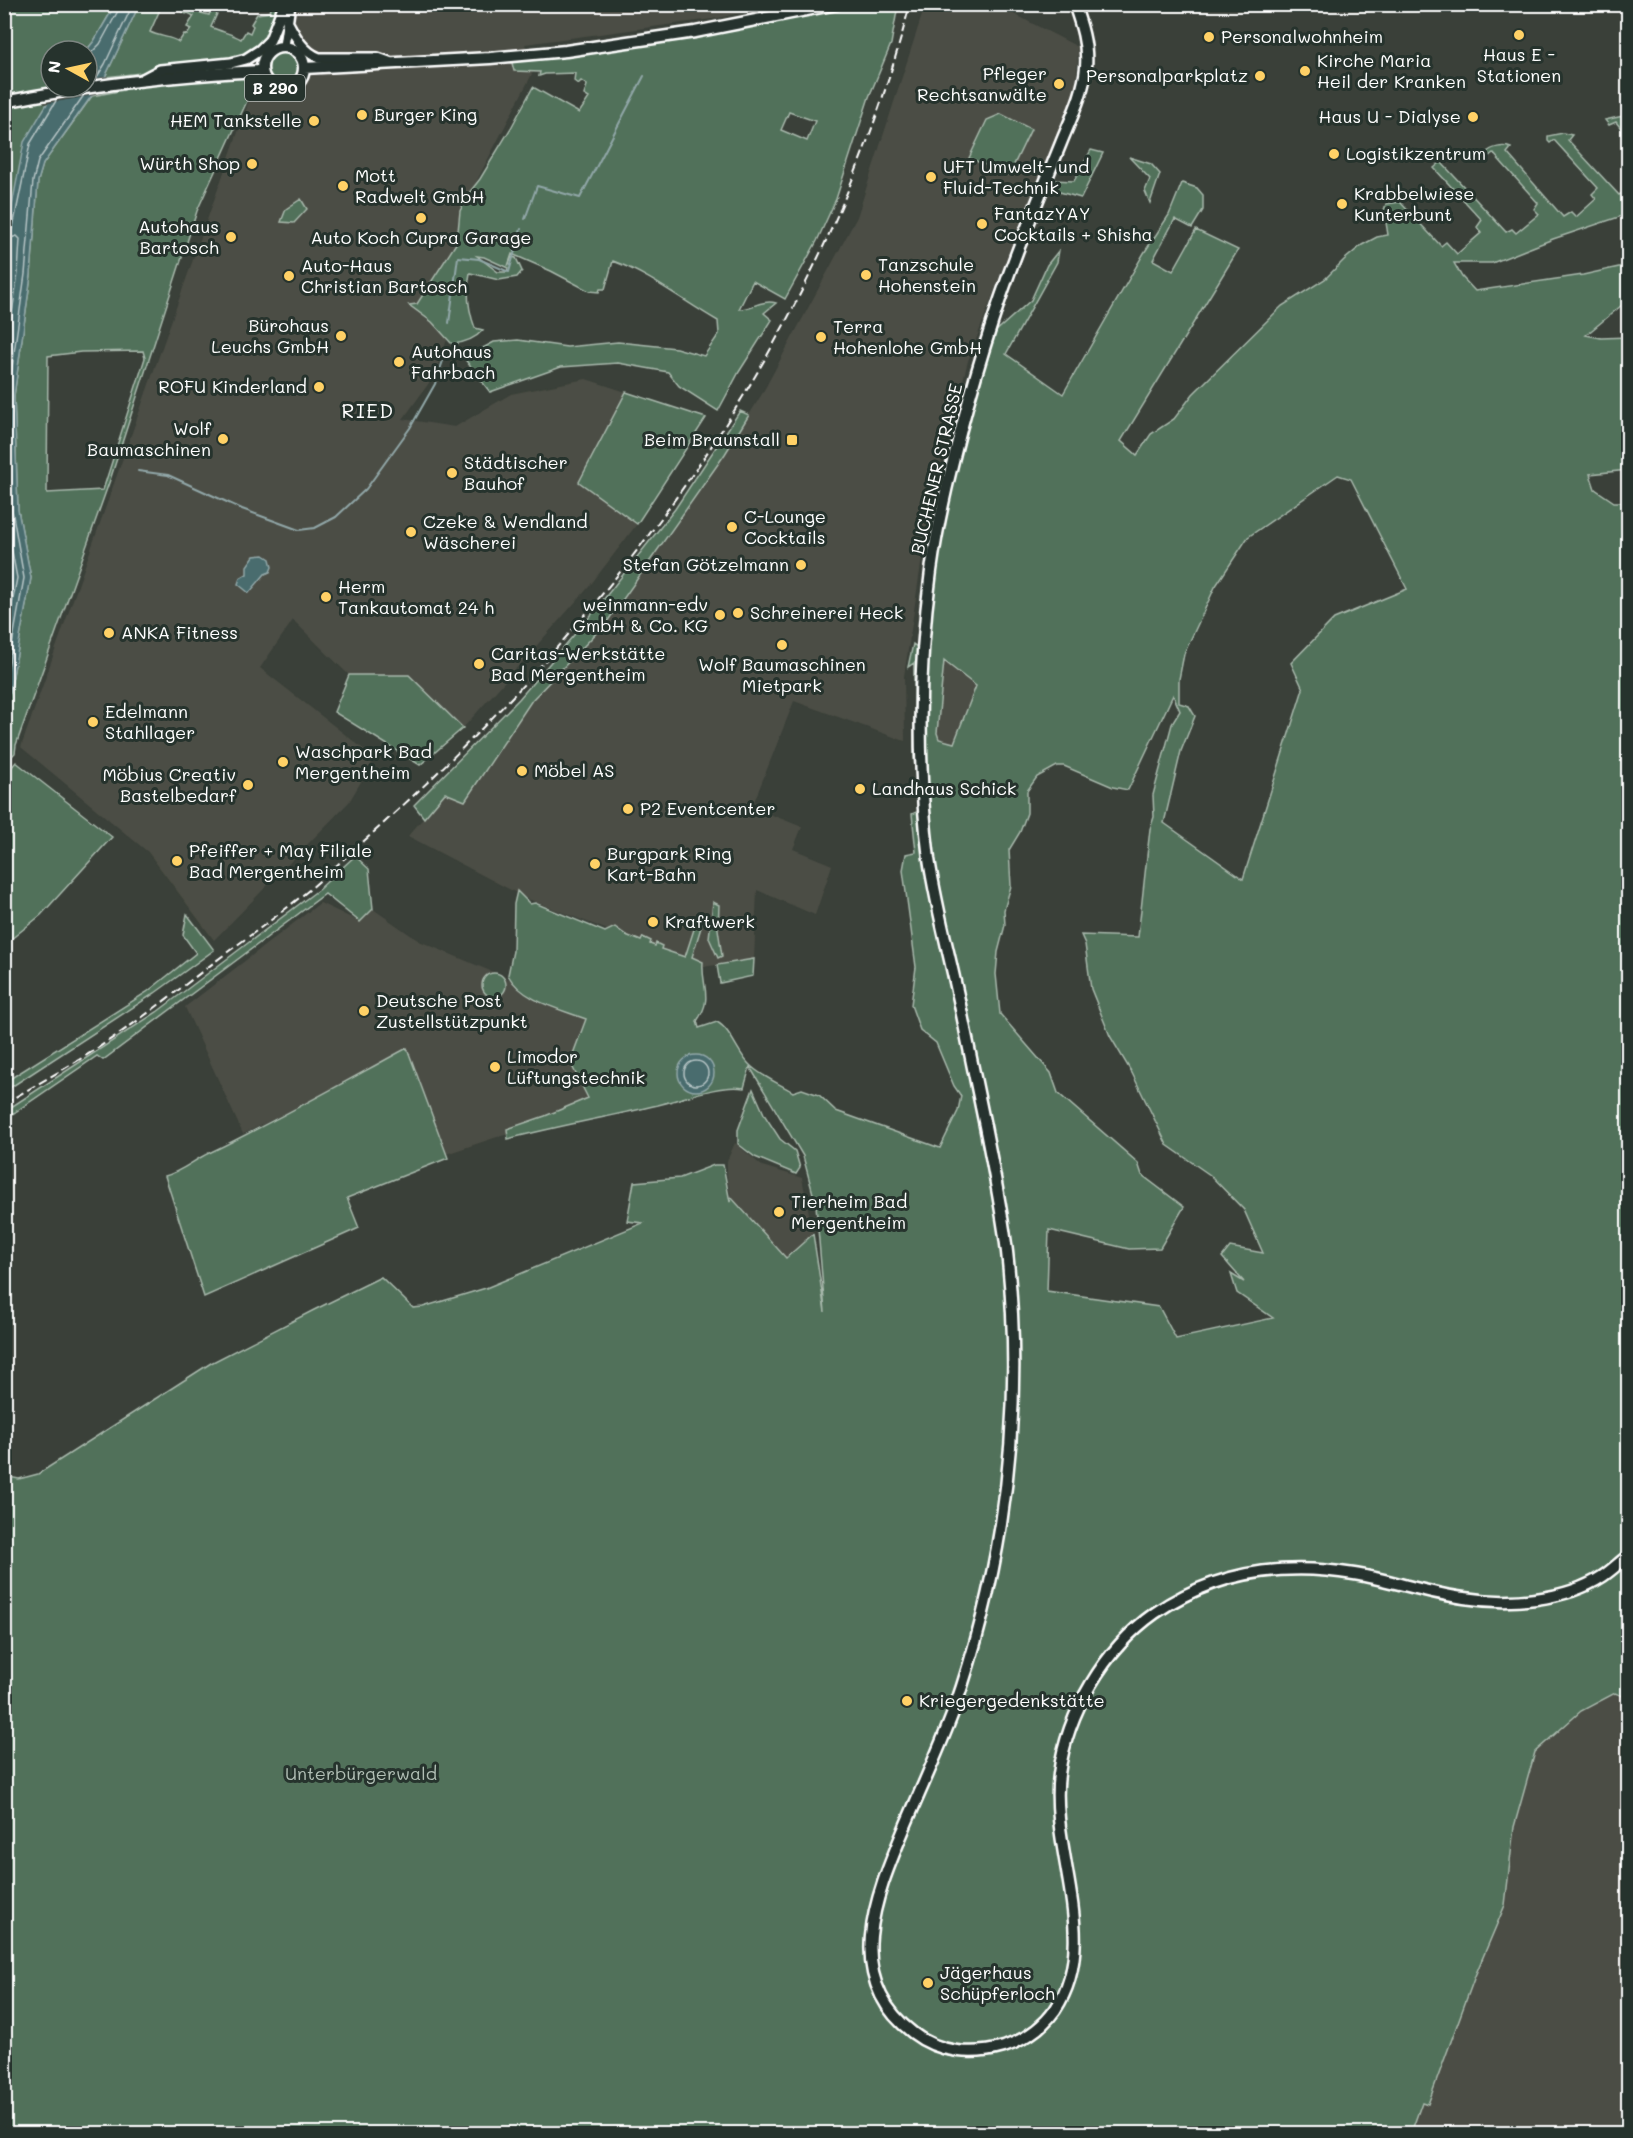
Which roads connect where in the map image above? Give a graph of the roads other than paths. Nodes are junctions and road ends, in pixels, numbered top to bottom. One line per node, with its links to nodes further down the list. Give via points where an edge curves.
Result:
1 (284, 4): 10 (street, via 270,40 246,59 160,70)
2 (290, 4): 5 (street)
3 (837, 4): 7 (main road, B 290, via 596,47 523,56)
4 (1074, 4): 12 (main road, BUCHENER STRASSE, via 1086,45 1086,72 1078,104 988,332 970,393 932,559 923,634 921,773 929,853 1007,1251 1013,1355 1011,1439 984,1608 953,1713 886,1870 877,1901 870,1938 871,1961 885,2005 925,2041 970,2052 994,2050 1021,2041 1046,2022 1061,2001 1074,1963 1074,1928 1057,1809 1059,1772 1083,1698 1122,1643 1157,1612 1214,1583 1279,1568 1355,1574 1467,1599 1512,1601 1561,1594 1598,1580)
5 (287, 21): 6 (street); 7 (street, via 311,55 378,58)
6 (284, 46): 8 (main road, B 290, via 300,56); 9 (main road, B 290, via 267,54)
7 (389, 62): 8 (main road, B 290)
8 (304, 68): 9 (main road, B 290, via 297,84 286,89 267,83)
9 (261, 71): 10 (main road, B 290)
10 (143, 79): 11 (main road, B 290)
11 (4, 102)
12 (1629, 1556)

